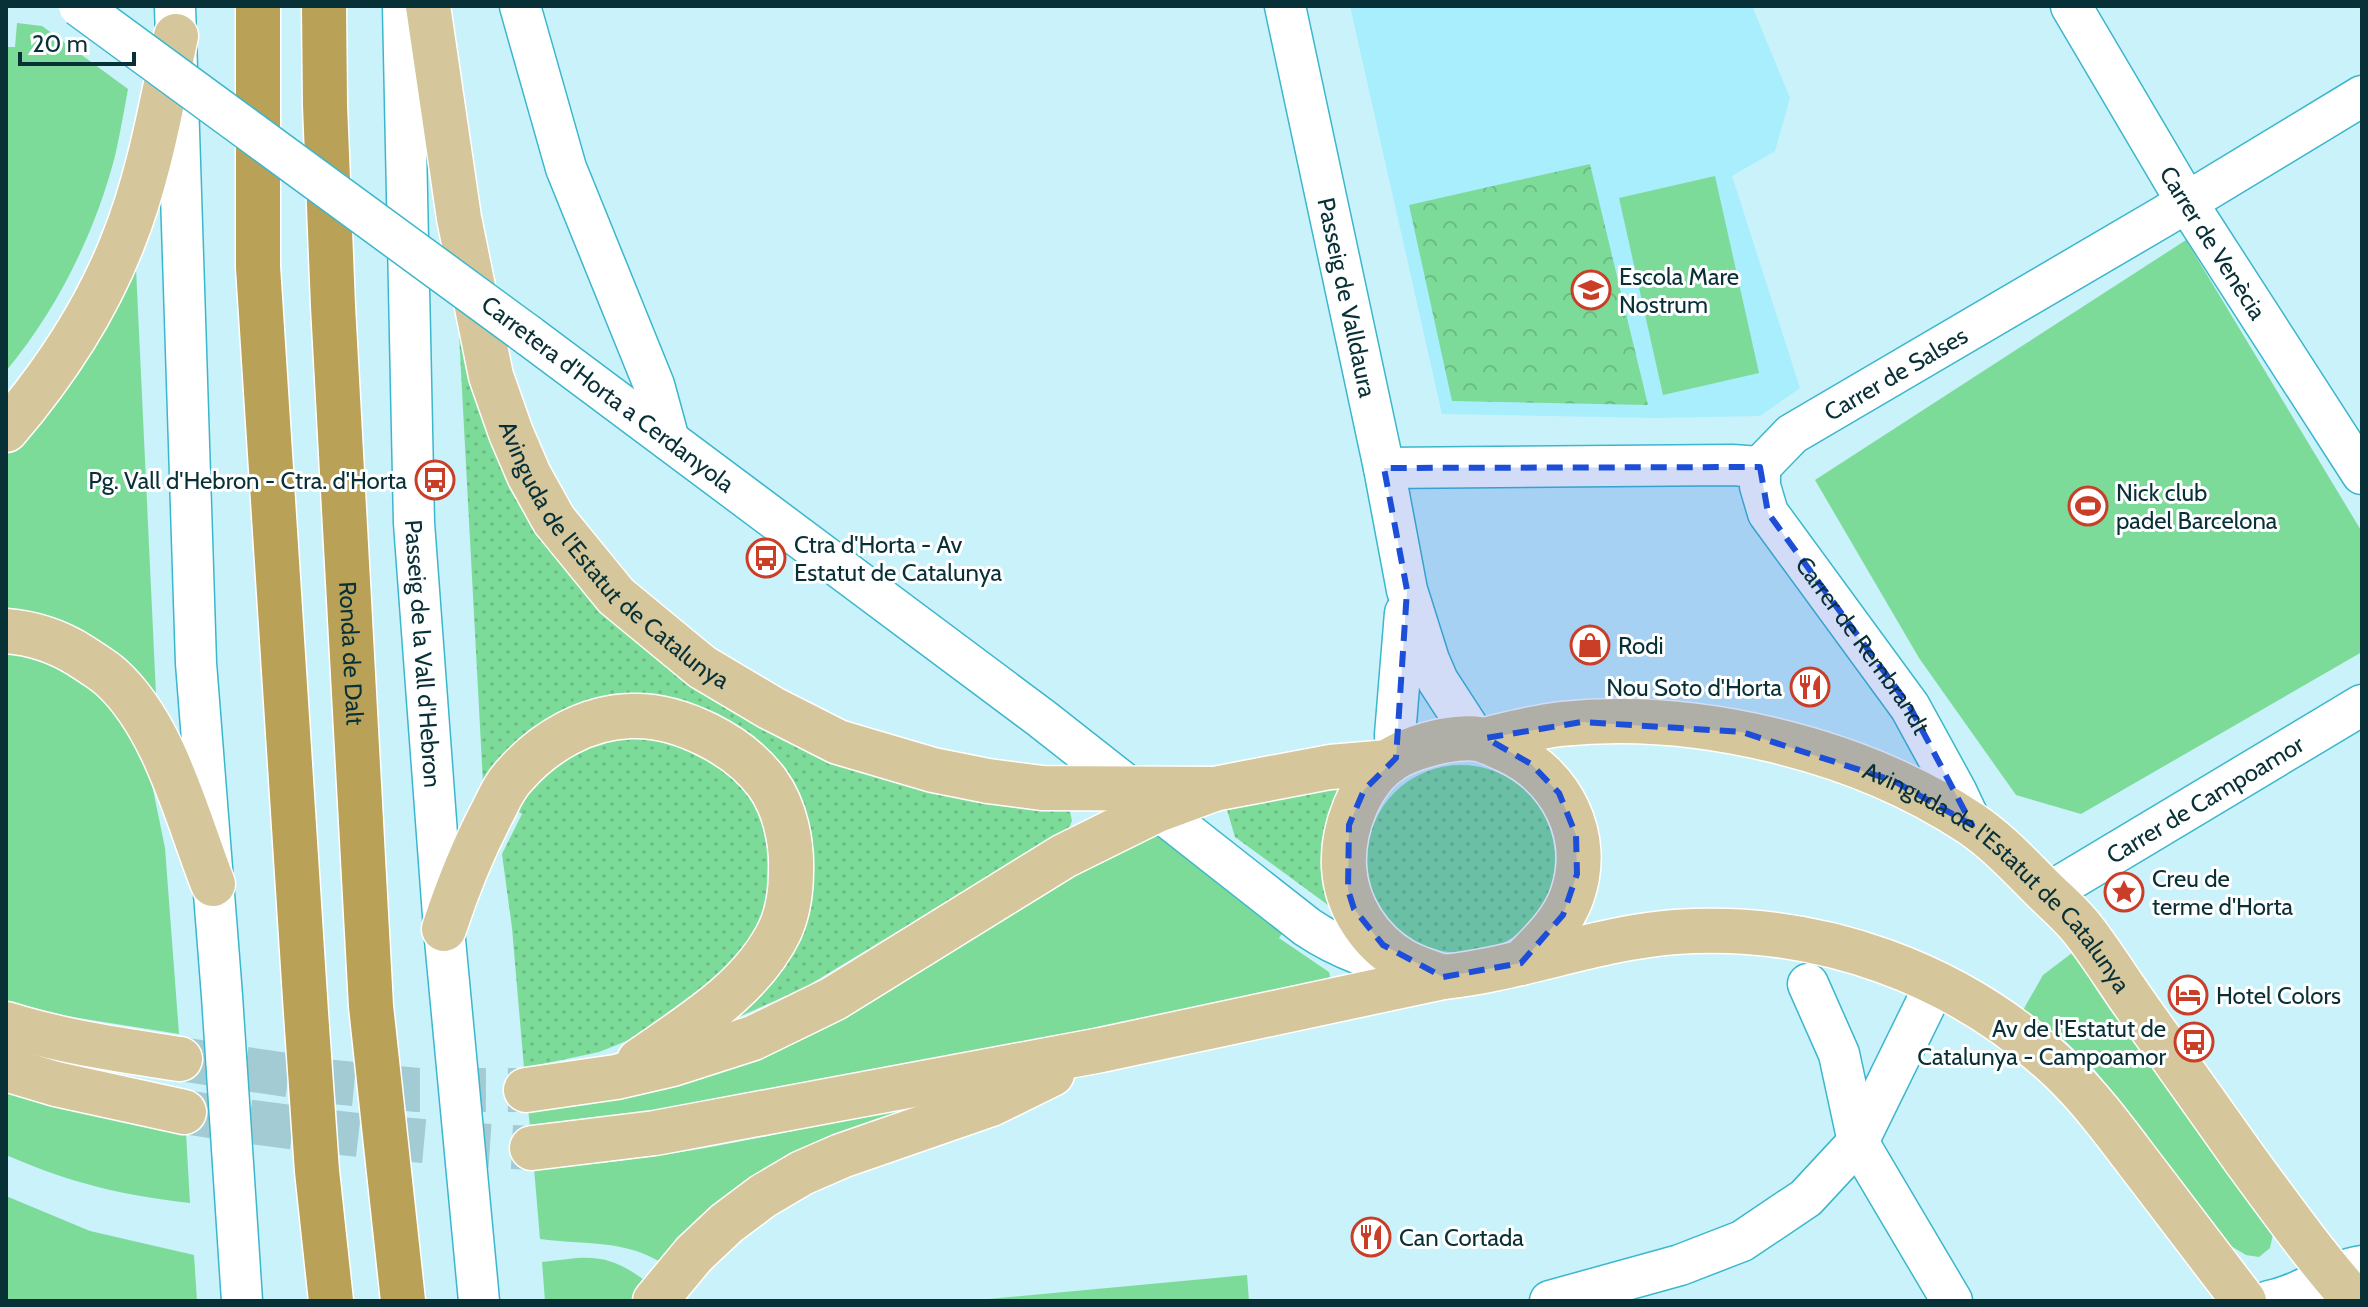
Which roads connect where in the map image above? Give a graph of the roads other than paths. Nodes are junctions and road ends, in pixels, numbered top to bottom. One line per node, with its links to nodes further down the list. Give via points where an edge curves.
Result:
1 (79, 6): 13 (street, Carretera d'Horta a Cerdanyola, bridge)
2 (258, 6): 42 (highway, via 258,267 317,1171)
3 (324, 6): 43 (highway, Ronda de Dalt, via 333,306 371,1006)
4 (403, 6): 26 (street, Passeig de la Vall d'Hebron, via 414,523)
5 (428, 6): 22 (main road, Avinguda de l'Estatut de Catalunya, via 459,218 491,376 511,433 554,520 616,596 702,667 838,742 988,781)
6 (520, 6): 13 (street, via 566,168 654,385)
7 (1285, 6): 15 (street, Passeig de Valldaura)
8 (2071, 6): 11 (street, Carrer de Venècia)
9 (176, 21): 12 (main road, via 156,131 122,245 59,362); 24 (street, via 196,663)
10 (2362, 96): 11 (street, Carrer de Salses)
11 (2186, 201): 14 (street, Carrer de Salses, via 1792,434); 16 (street, Carrer de Venècia)
12 (6, 430)
13 (669, 440): 22 (street, Carretera d'Horta a Cerdanyola)
14 (1760, 467): 15 (street); 23 (street, Carrer de Rembrandt, via 1768,513 1910,707)
15 (1384, 468): 17 (street, Passeig de Valldaura)
16 (2362, 474)
17 (1407, 590): 20 (street, Passeig de Valldaura, via 1438,681); 21 (street, Passeig de Valldaura)
18 (6, 631): 24 (main road, via 72,651 127,695 165,757)
19 (2362, 705): 25 (street, Carrer de Campoamor, via 2065,883)
20 (1480, 739): 21 (main road, Avinguda de l'Estatut de Catalunya, via 1432,744); 23 (main road, Avinguda de l'Estatut de Catalunya, via 1582,722 1742,732 1894,781); 27 (main road, via 1531,764 1547,778 1570,813 1576,835 1572,896 1551,933)
21 (1392, 760): 22 (main road, Avinguda de l'Estatut de Catalunya); 28 (main road, Avinguda de l'Estatut de Catalunya, via 1364,790 1349,825 1344,869 1348,890 1354,909 1383,945 1406,963)
22 (1144, 800): 28 (street, Avinguda de l'Estatut de Catalunya, via 1330,943); 35 (main road, Avinguda de l'Estatut de Catalunya, via 1064,856 833,999 753,1038)
23 (1972, 825): 25 (main road, Avinguda de l'Estatut de Catalunya)
24 (213, 884): 41 (street)
25 (2052, 897): 40 (main road, Avinguda de l'Estatut de Catalunya, via 2082,929 2284,1213)
26 (444, 929): 35 (main road, via 481,833 507,785 572,730 608,718 659,718 699,730 737,753 768,784 792,850 791,890 781,929 756,968 725,998); 44 (street, Passeig de la Vall d'Hebron)
27 (1521, 963): 28 (main road, Avinguda de l'Estatut de Catalunya); 29 (main road, Avinguda de l'Estatut de Catalunya, via 1674,932 1773,934 1833,945)
28 (1443, 977): 32 (main road, Avinguda de l'Estatut de Catalunya)
29 (1936, 983): 38 (street); 48 (main road, Avinguda de l'Estatut de Catalunya, via 1995,1017 2066,1075)
30 (1808, 984): 38 (street, via 1839,1054)
31 (6, 1024): 33 (main road, via 40,1035)
32 (1101, 1050): 39 (main road, Avinguda de l'Estatut de Catalunya, via 655,1133); 45 (main road, Avinguda de l'Estatut de Catalunya, via 991,1104 802,1173 727,1223)
33 (180, 1059)
34 (6, 1069): 37 (main road)
35 (616, 1077): 36 (main road, Avinguda de l'Estatut de Catalunya)
36 (526, 1090)
37 (184, 1112)
38 (1858, 1142): 46 (street, via 1806,1198 1742,1241 1680,1265); 47 (street)
39 (532, 1148)
40 (2349, 1281): 49 (street)
41 (242, 1301)
42 (331, 1301)
43 (403, 1301)
44 (479, 1301)
45 (655, 1301)
46 (1550, 1301)
47 (1952, 1301)
48 (2244, 1301)
49 (2269, 1301)

